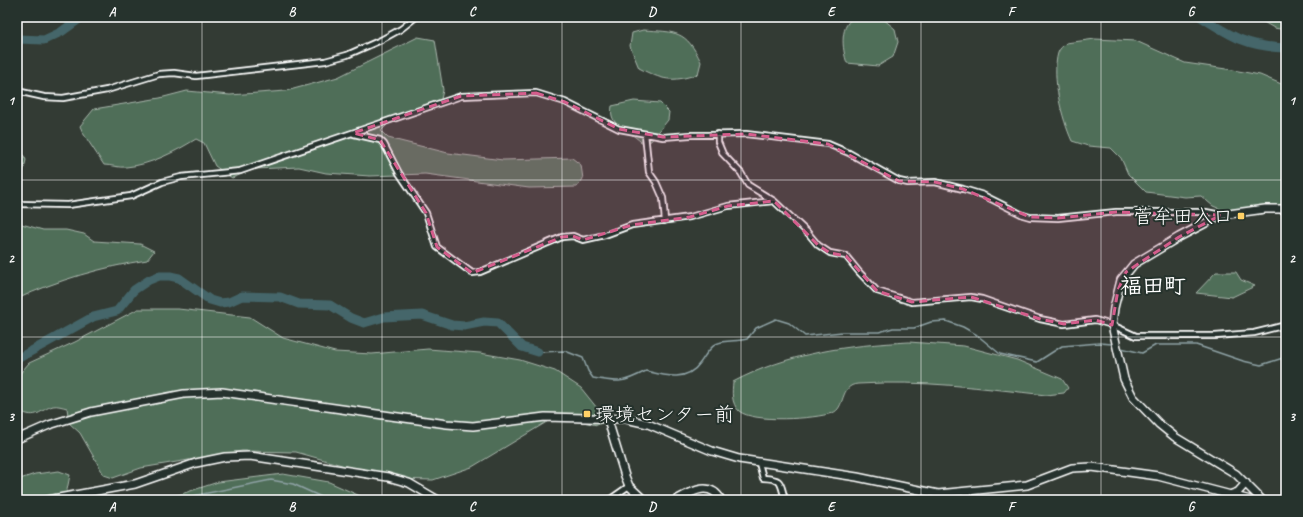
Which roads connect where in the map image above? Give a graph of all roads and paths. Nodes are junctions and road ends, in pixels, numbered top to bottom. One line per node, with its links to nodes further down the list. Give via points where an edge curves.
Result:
1 (416, 17): 2 (street, via 381,40 348,55 325,61 196,76 159,74 107,90 64,98)
2 (17, 91)
3 (353, 133): 4 (street, via 461,96 536,93 565,102 619,129); 7 (street, via 240,171 181,177 162,182 131,196 68,205); 10 (street, via 380,140 384,144 398,173 426,213 437,247 472,273 562,238 574,236 583,240 632,225)
4 (645, 134): 5 (street, via 663,137); 10 (street, via 649,172 664,198)
5 (718, 134): 6 (street, via 723,154 748,184); 9 (street, via 746,134 828,144 899,181 935,182 963,189 983,195 1030,217 1058,218 1116,212 1206,212)
6 (774, 201): 10 (street, via 728,206); 11 (street, via 818,245 830,253 846,256 877,291 912,302 970,297 1064,324 1095,320)
7 (17, 204)
8 (1286, 209): 9 (street)
9 (1221, 215): 11 (street, via 1179,237 1134,264 1126,272 1118,290)
10 (665, 221)
11 (1112, 325): 12 (street, via 1136,336 1254,334); 16 (street, via 1124,379 1133,397 1175,437 1236,474)
12 (1286, 326)
13 (607, 417): 14 (street, via 545,417 473,426 245,394 206,392 91,412 49,425); 15 (street, via 648,424 723,455); 17 (street)
14 (17, 439)
15 (759, 462): 18 (street, via 857,477 938,494 1027,484 1072,468 1092,467 1158,476); 25 (street, via 763,478 776,479 780,482)
16 (1246, 483): 18 (street, via 1238,492); 27 (street)
17 (630, 486): 21 (street); 22 (street)
18 (1232, 494): 26 (street)
19 (48, 500): 20 (street, via 135,484 196,463 225,457 250,456 388,477 409,483)
20 (438, 500)
21 (609, 500)
22 (644, 500)
23 (676, 500): 24 (street, via 703,488 715,492)
24 (720, 500)
25 (784, 500)
26 (1250, 500)
27 (1262, 500)

